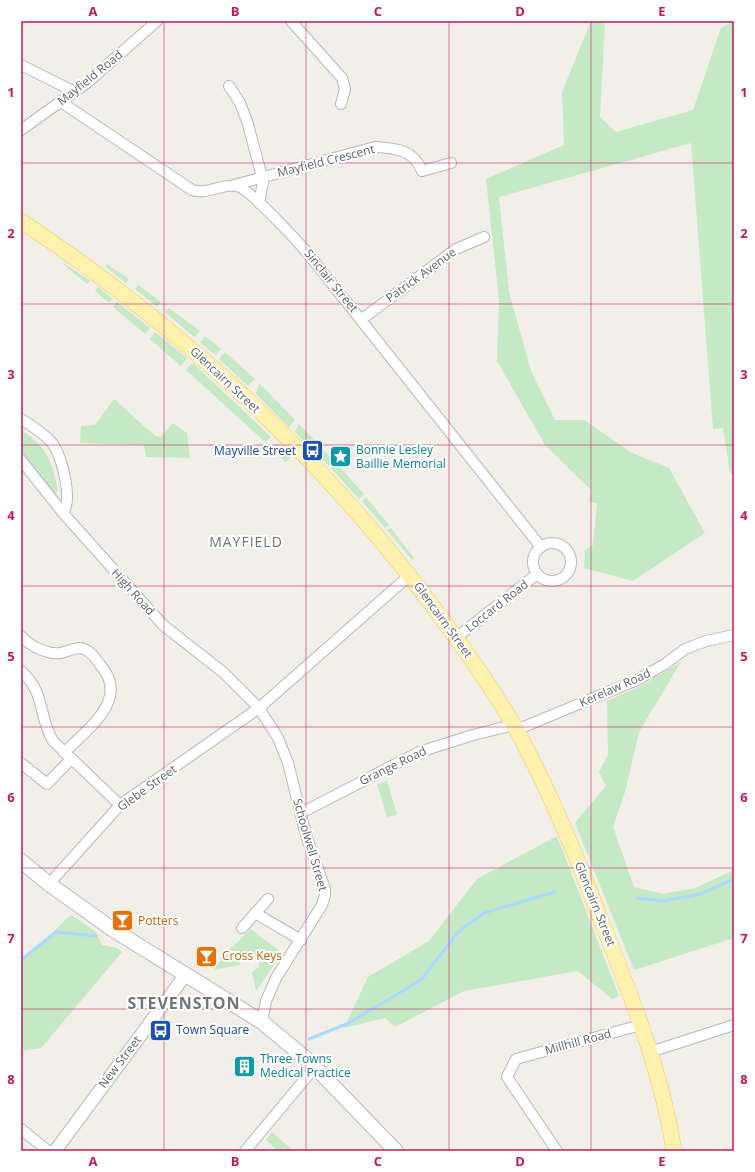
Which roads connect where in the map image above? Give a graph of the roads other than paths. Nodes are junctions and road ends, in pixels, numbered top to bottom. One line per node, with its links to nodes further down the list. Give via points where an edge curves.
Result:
1 (156, 21): 5 (street, Mayfield Road)
2 (291, 21): 7 (street, via 342,78 345,89)
3 (21, 65): 5 (street)
4 (229, 86): 10 (street, Mayfield Crescent, via 240,103 247,121)
5 (75, 92): 6 (street, Mayfield Road)
6 (61, 102): 8 (street, Mayfield Road); 11 (street, via 192,190 208,191)
7 (341, 104)
8 (21, 130)
9 (451, 163): 10 (street, Mayfield Crescent, via 422,171 411,154 375,147)
10 (262, 177): 11 (street, Mayfield Crescent); 12 (street, Mayfield Crescent, via 264,182)
11 (233, 185): 12 (street, Sinclair Street, via 244,189)
12 (258, 203): 15 (street, Sinclair Street, via 294,237)
13 (21, 221): 21 (main road, Glencairn Street, via 142,308 221,375 313,465 381,539)
14 (484, 237): 15 (street, Patrick Avenue, via 456,249)
15 (362, 319): 19 (street, Sinclair Street)
16 (21, 419): 18 (street, via 52,444 62,466 67,502 67,509)
17 (21, 460): 18 (street, High Road)
18 (63, 514): 26 (street, High Road, via 163,625 224,673)
19 (541, 547): 20 (street, Loccard Road, via 534,558); 20 (street, Loccard Road, via 548,544 562,546 570,558 570,568 558,580 546,580)
20 (537, 574): 24 (street, Loccard Road)
21 (410, 575): 24 (main road, Glencairn Street); 26 (street)
22 (21, 636): 28 (street, via 26,642 54,653 84,649 109,677 111,694 106,709)
23 (734, 636): 27 (street, Kerelaw Road, via 706,641 685,649 637,680)
24 (456, 637): 27 (main road, Glencairn Street)
25 (21, 671): 28 (street, via 36,689 49,734)
26 (259, 708): 30 (street, Glebe Street); 31 (street, Schoolwell Street, via 284,750)
27 (515, 728): 31 (street, Grange Road, via 473,735 419,752); 40 (main road, Glencairn Street, via 566,833)
28 (67, 756): 29 (street, via 47,784); 30 (street)
29 (21, 763)
30 (120, 805): 33 (street, Glebe Street)
31 (301, 813): 37 (street, Schoolwell Street, via 325,895 322,905)
32 (21, 861): 33 (main road)
33 (49, 884): 38 (main road, via 112,929)
34 (268, 899): 35 (street)
35 (255, 913): 36 (street); 37 (street)
36 (242, 928)
37 (301, 940): 39 (street, Schoolwell Street, via 276,978 266,1001)
38 (186, 974): 39 (main road); 46 (street, New Street)
39 (262, 1022): 43 (main road)
40 (641, 1025): 42 (main road, Glencairn Street); 49 (street, Millhill Road, via 516,1059 507,1077)
41 (734, 1025): 42 (street)
42 (650, 1052): 50 (main road, Glencairn Street)
43 (315, 1067): 47 (street); 48 (main road)
44 (21, 1129): 45 (street)
45 (48, 1151)
46 (55, 1151)
47 (245, 1151)
48 (396, 1151)
49 (557, 1151)
50 (674, 1151)

